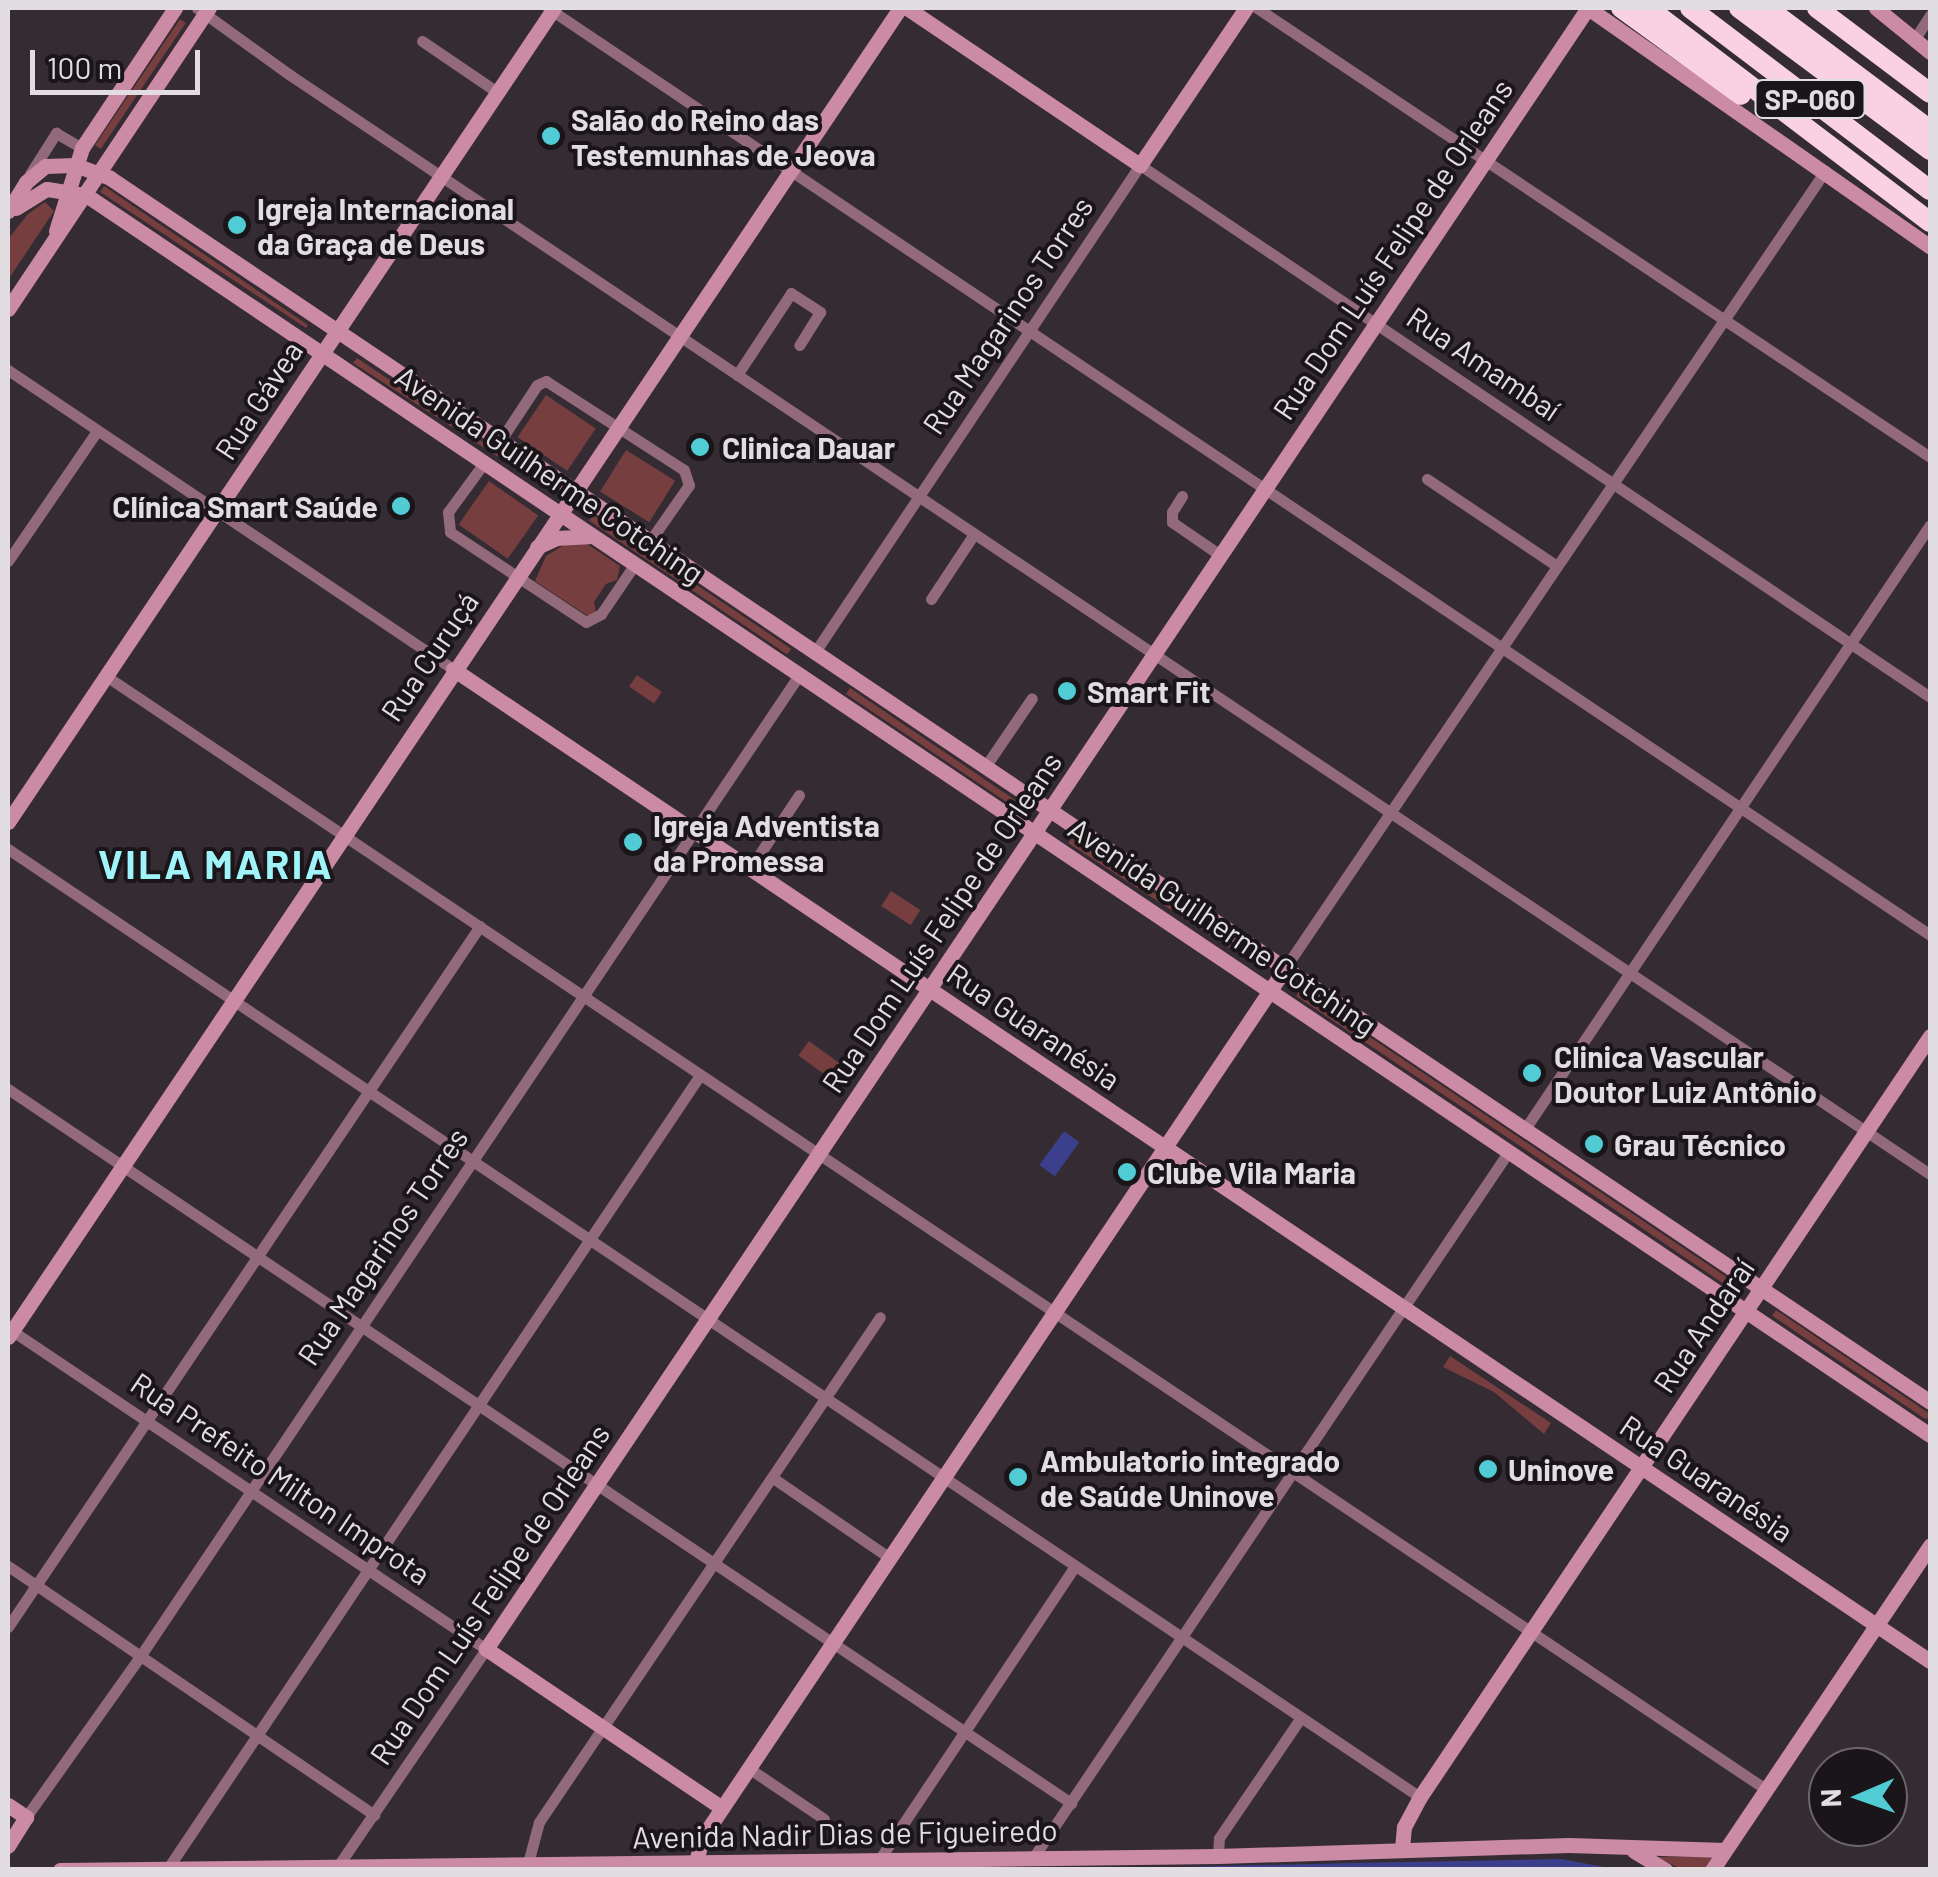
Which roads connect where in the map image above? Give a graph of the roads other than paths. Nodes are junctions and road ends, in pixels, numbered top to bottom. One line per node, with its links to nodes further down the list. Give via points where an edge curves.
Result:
1 (175, 8): 23 (main road)
2 (551, 8): 21 (main road, Rua Gávea); 29 (street)
3 (904, 8): 28 (main road, Rua Amambaí); 29 (main road, Rua Curuçá)
4 (1246, 8): 28 (main road, Rua Magarinos Torres)
5 (1257, 8): 25 (street)
6 (1588, 8): 25 (main road, Rua Dom Luís Felipe de Orleans); 30 (main road)
7 (1621, 8): 36 (highway, via 1828,157)
8 (1648, 8): 36 (highway)
9 (1690, 8): 35 (highway, SP-060)
10 (1739, 8): 19 (highway, SP-060)
11 (1768, 8): 22 (highway, SP-060)
12 (1817, 8): 20 (highway, SP-060)
13 (1876, 8): 17 (main road)
14 (204, 9): 31 (main road); 32 (street)
15 (1930, 16): 17 (street)
16 (422, 40): 21 (street)
17 (1914, 40): 18 (main road)
18 (1930, 52)
19 (1814, 64): 24 (highway, SP-060); 27 (highway, via 1837,95)
20 (1926, 89)
21 (497, 92): 32 (main road, Rua Gávea)
22 (1930, 130)
23 (82, 148): 26 (main road); 33 (street, via 56,133)
24 (1930, 150)
25 (1486, 159): 44 (street); 45 (main road, Rua Dom Luís Felipe de Orleans)
26 (75, 164): 31 (main road, Avenida Guilherme Cotching); 33 (main road, via 46,166); 34 (main road)
27 (1930, 164)
28 (1140, 165): 45 (street, Rua Amambaí); 46 (street, Rua Magarinos Torres)
29 (791, 171): 46 (street); 48 (main road, Rua Curuçá)
30 (1825, 171): 42 (main road); 44 (street)
31 (100, 173): 37 (main road); 47 (main road, Avenida Guilherme Cotching)
32 (441, 176): 47 (main road, Rua Gávea); 48 (street)
33 (26, 182): 38 (main road)
34 (68, 189): 37 (main road, Avenida Guilherme Cotching); 39 (main road, via 35,193); 41 (main road)
35 (1930, 190)
36 (1889, 192): 40 (highway)
37 (86, 195): 41 (main road); 50 (main road, Avenida Guilherme Cotching)
38 (8, 210)
39 (8, 218)
40 (1930, 222)
41 (54, 240): 43 (main road)
42 (1930, 246)
43 (8, 309)
44 (1724, 320): 56 (street); 59 (street)
45 (1376, 324): 59 (street, Rua Amambaí); 60 (main road, Rua Dom Luís Felipe de Orleans)
46 (1030, 331): 60 (street); 63 (street, Rua Magarinos Torres)
47 (336, 332): 50 (main road, Rua Gávea); 55 (main road, Avenida Guilherme Cotching)
48 (678, 334): 52 (street); 53 (main road, Rua Curuçá)
49 (799, 344): 52 (street, via 820,312 792,292)
50 (322, 354): 57 (main road, Avenida Guilherme Cotching); 64 (main road, Rua Gávea)
51 (8, 370): 54 (street, Rua Guaranésia)
52 (737, 375): 63 (street)
53 (616, 427): 55 (street, via 543,382); 61 (main road, Rua Curuçá); 69 (street, via 690,477)
54 (98, 431): 64 (street, Rua Guaranésia); 72 (street)
55 (500, 441): 61 (main road, Avenida Guilherme Cotching)
56 (1930, 457)
57 (484, 462): 65 (main road, Avenida Guilherme Cotching); 75 (street, via 448,512 447,527)
58 (1427, 478): 74 (street)
59 (1612, 482): 74 (street); 77 (street, Rua Amambaí)
60 (1264, 489): 71 (main road, Rua Dom Luís Felipe de Orleans); 78 (street)
61 (573, 490): 65 (main road, Rua Curuçá); 69 (main road, Avenida Guilherme Cotching)
62 (1182, 496): 71 (street, via 1172,522)
63 (919, 497): 67 (street); 79 (street, Rua Magarinos Torres)
64 (218, 512): 81 (street, Rua Guaranésia); 83 (main road, Rua Gávea)
65 (558, 512): 68 (main road, Avenida Guilherme Cotching); 70 (main road, Rua Curuçá)
66 (1930, 525): 77 (street)
67 (974, 534): 76 (street); 80 (street)
68 (592, 536): 70 (main road, via 556,538); 73 (main road, Avenida Guilherme Cotching)
69 (650, 542): 79 (main road, Avenida Guilherme Cotching)
70 (534, 549): 75 (main road, Rua Curuçá)
71 (1220, 555): 80 (main road, Rua Dom Luís Felipe de Orleans)
72 (8, 561)
73 (635, 564): 75 (street, via 591,622); 82 (main road, Avenida Guilherme Cotching)
74 (1557, 566): 78 (street)
75 (516, 576): 81 (main road, Rua Curuçá)
76 (931, 598)
77 (1850, 644): 84 (street, Rua Amambaí); 88 (street)
78 (1502, 648): 88 (street); 90 (street)
79 (815, 652): 86 (main road, Avenida Guilherme Cotching)
80 (1153, 654): 89 (main road, Rua Dom Luís Felipe de Orleans); 90 (street)
81 (453, 669): 92 (main road, Rua Guaranésia); 94 (main road, Rua Curuçá)
82 (800, 675): 92 (street, Rua Magarinos Torres); 93 (main road, Avenida Guilherme Cotching)
83 (106, 676): 91 (main road, Rua Gávea); 94 (street)
84 (1930, 697)
85 (1032, 698): 86 (street)
86 (985, 767): 89 (main road, Avenida Guilherme Cotching)
87 (800, 795): 96 (street)
88 (1740, 808): 98 (street); 100 (street)
89 (1049, 810): 93 (main road, Rua Dom Luís Felipe de Orleans); 99 (main road, Avenida Guilherme Cotching)
90 (1391, 813): 99 (street); 100 (street)
91 (8, 822)
92 (693, 832): 96 (main road, Rua Guaranésia); 103 (street, Rua Magarinos Torres)
93 (1034, 833): 101 (main road, Rua Dom Luís Felipe de Orleans); 102 (main road, Avenida Guilherme Cotching)
94 (344, 837): 97 (street); 104 (main road, Rua Curuçá)
95 (8, 849): 104 (street)
96 (749, 870): 101 (main road, Rua Guaranésia)
97 (480, 926): 103 (street); 108 (street)
98 (1930, 935)
99 (1286, 968): 102 (main road); 109 (main road, Avenida Guilherme Cotching)
100 (1630, 973): 109 (street); 110 (street)
101 (929, 988): 111 (main road, Rua Guaranésia); 113 (main road, Rua Dom Luís Felipe de Orleans)
102 (1270, 990): 111 (main road); 112 (main road, Avenida Guilherme Cotching)
103 (583, 996): 106 (street); 114 (street, Rua Magarinos Torres)
104 (234, 1000): 108 (street); 115 (main road, Rua Curuçá)
105 (1930, 1036): 110 (main road, Rua Andaraí)
106 (700, 1076): 113 (street); 117 (street)
107 (8, 1088): 115 (street)
108 (368, 1091): 114 (street); 118 (street)
109 (1525, 1129): 119 (main road, Avenida Guilherme Cotching)
110 (1866, 1131): 116 (street); 119 (main road, Rua Andaraí)
111 (1166, 1148): 120 (main road, Rua Guaranésia); 122 (main road)
112 (1509, 1151): 120 (street); 121 (main road, Avenida Guilherme Cotching)
113 (818, 1154): 122 (street); 124 (main road, Rua Dom Luís Felipe de Orleans)
114 (473, 1160): 117 (street); 125 (street, Rua Magarinos Torres)
115 (121, 1164): 118 (street); 126 (main road, Rua Curuçá)
116 (1930, 1174)
117 (588, 1239): 124 (street); 129 (street)
118 (258, 1256): 125 (street); 130 (street)
119 (1761, 1288): 121 (main road, Rua Andaraí); 128 (main road, Avenida Guilherme Cotching)
120 (1404, 1307): 132 (main road, Rua Guaranésia); 133 (street)
121 (1746, 1310): 131 (main road, Avenida Guilherme Cotching); 132 (main road, Rua Andaraí)
122 (1055, 1312): 133 (street); 135 (main road)
123 (880, 1317): 127 (street)
124 (708, 1319): 127 (street); 136 (main road, Rua Dom Luís Felipe de Orleans)
125 (361, 1326): 129 (street); 137 (street, Rua Magarinos Torres)
126 (9, 1332): 130 (street, Rua Prefeito Milton Improta)
127 (827, 1400): 134 (street); 135 (street)
128 (1930, 1402)
129 (480, 1404): 136 (street); 143 (street)
130 (147, 1421): 137 (street, Rua Prefeito Milton Improta); 144 (street)
131 (1930, 1434)
132 (1641, 1467): 145 (main road, Rua Guaranésia); 147 (main road, Rua Andaraí)
133 (1293, 1473): 147 (street); 148 (street)
134 (773, 1478): 139 (street); 140 (street)
135 (943, 1478): 139 (main road); 142 (street)
136 (597, 1484): 140 (street); 150 (main road, Rua Dom Luís Felipe de Orleans)
137 (250, 1490): 143 (street, Rua Prefeito Milton Improta); 151 (street, Rua Magarinos Torres)
138 (1930, 1546): 145 (main road)
139 (890, 1558): 149 (main road)
140 (715, 1564): 149 (street); 154 (street)
141 (8, 1566): 144 (street)
142 (1075, 1566): 148 (street); 155 (street)
143 (368, 1569): 150 (street, Rua Prefeito Milton Improta); 156 (street)
144 (36, 1585): 146 (street); 151 (street)
145 (1877, 1626): 152 (main road, Rua Guaranésia); 158 (main road)
146 (8, 1627)
147 (1531, 1632): 158 (street); 159 (main road, Rua Andaraí)
148 (1182, 1638): 153 (street); 160 (street)
149 (833, 1643): 155 (street); 157 (main road)
150 (486, 1648): 154 (main road, Rua Prefeito Milton Improta); 163 (street, Rua Dom Luís Felipe de Orleans)
151 (142, 1655): 156 (street); 164 (street, Rua Magarinos Torres)
152 (1930, 1662)
153 (1300, 1719): 159 (street); 170 (street, via 1219,1838)
154 (604, 1728): 162 (main road, Rua Prefeito Milton Improta); 174 (street, via 540,1822)
155 (965, 1732): 160 (street); 173 (street)
156 (259, 1734): 163 (street); 177 (street)
157 (750, 1768): 162 (main road); 165 (street)
158 (1767, 1790): 169 (main road)
159 (1420, 1797): 167 (main road, Rua Andaraí, via 1404,1827)
160 (1071, 1803): 171 (street)
161 (8, 1805): 164 (main road)
162 (722, 1808): 172 (main road, via 702,1838)
163 (375, 1814): 175 (street, Rua Dom Luís Felipe de Orleans)
164 (26, 1817): 166 (main road, Rua Magarinos Torres)
165 (824, 1818)
166 (8, 1846)
167 (1402, 1849): 168 (main road, Avenida Nadir Dias de Figueiredo); 170 (main road, Avenida Nadir Dias de Figueiredo)
168 (1630, 1849): 169 (main road, Avenida Nadir Dias de Figueiredo); 179 (main road, Avenida Nadir Dias de Figueiredo)
169 (1726, 1850): 180 (main road)
170 (1218, 1856): 171 (main road, Avenida Nadir Dias de Figueiredo)
171 (1033, 1858): 173 (main road, Avenida Nadir Dias de Figueiredo)
172 (700, 1860): 174 (main road, Avenida Nadir Dias de Figueiredo); 176 (main road, Avenida Nadir Dias de Figueiredo)
173 (879, 1860): 176 (main road, Avenida Nadir Dias de Figueiredo)
174 (528, 1863): 175 (main road, Avenida Nadir Dias de Figueiredo)
175 (338, 1866): 177 (main road, Avenida Nadir Dias de Figueiredo)
176 (720, 1866)
177 (168, 1868): 178 (main road, Avenida Nadir Dias de Figueiredo)
178 (60, 1870)
179 (1666, 1870)
180 (1712, 1870)

